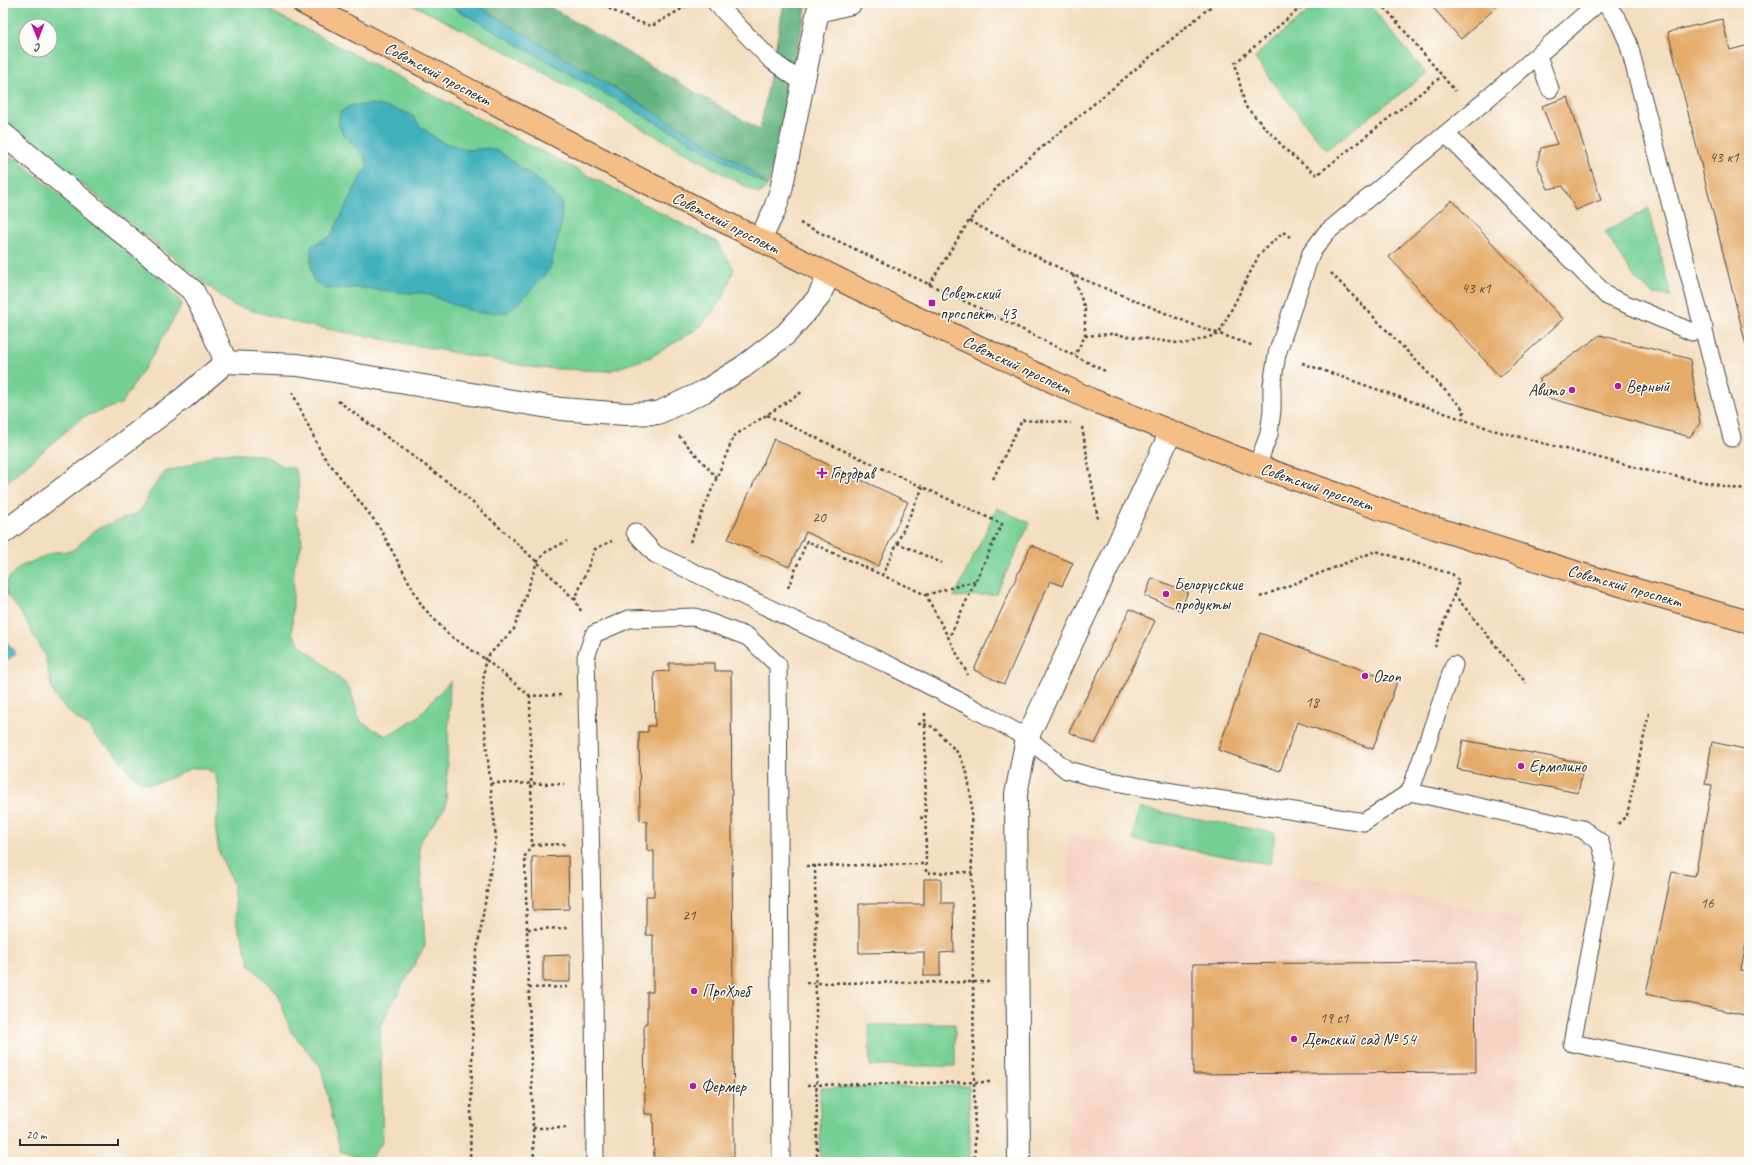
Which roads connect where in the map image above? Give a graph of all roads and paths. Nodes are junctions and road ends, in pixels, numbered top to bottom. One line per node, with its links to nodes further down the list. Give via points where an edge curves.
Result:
1 (303, 3): 21 (main road, Советский проспект)
2 (598, 3): 3 (path, via 632,20 652,26)
3 (692, 3)
4 (716, 3): 14 (lane, via 771,60)
5 (851, 3): 11 (street)
6 (1214, 3): 20 (path, via 1005,178)
7 (1306, 3): 13 (path, via 1235,63 1245,106 1289,153 1317,175)
8 (1381, 3): 13 (path)
9 (1598, 3): 12 (lane)
10 (1606, 3): 26 (lane, via 1618,20 1628,42)
11 (819, 7): 14 (street)
12 (1538, 56): 15 (lane); 16 (lane)
13 (1442, 76): 16 (path)
14 (804, 84): 19 (street)
15 (1550, 89)
16 (1472, 112): 18 (lane)
17 (3, 134): 31 (street, via 193,291)
18 (1446, 134): 22 (lane, via 1326,233); 26 (lane, via 1607,296 1692,332)
19 (774, 211): 21 (street); 25 (path)
20 (969, 221): 24 (path); 25 (path)
21 (760, 240): 23 (main road, Советский проспект)
22 (1311, 253): 27 (path, via 1283,232 1259,255); 29 (lane); 38 (path, via 1464,410)
23 (830, 275): 36 (street, via 818,298 786,334 743,367 705,391); 41 (main road, Советский проспект, via 1085,397)
24 (1073, 275): 27 (path); 28 (path, via 1085,309)
25 (929, 285): 30 (path)
26 (1704, 328): 42 (lane)
27 (1219, 334): 28 (path, via 1185,344 1112,334); 29 (path)
28 (1085, 336): 30 (path)
29 (1277, 354): 38 (path); 43 (lane, via 1268,434)
30 (1075, 355): 33 (path)
31 (226, 362): 32 (street); 50 (street, via 185,397)
32 (277, 363): 36 (street, via 561,409 626,414); 67 (path, via 322,454 378,525 422,606 449,635)
33 (1105, 371)
34 (802, 392): 37 (path)
35 (333, 397): 53 (path, via 460,492)
36 (658, 413): 44 (path)
37 (767, 415): 44 (path, via 734,436); 46 (path)
38 (1463, 420): 47 (path, via 1649,471)
39 (1074, 424): 45 (path, via 1022,420)
40 (1081, 424): 48 (path)
41 (1171, 432): 43 (main road, Советский проспект); 77 (street)
42 (1732, 438)
43 (1257, 466): 63 (main road, Советский проспект, via 1578,573)
44 (717, 478): 55 (path)
45 (993, 479)
46 (922, 487): 52 (path); 57 (path, via 1002,524)
47 (1749, 491)
48 (1098, 521)
49 (635, 532): 55 (lane, via 655,554); 62 (path, via 595,549)
50 (3, 533)
51 (567, 541): 53 (path, via 546,552)
52 (897, 543): 54 (path); 56 (path)
53 (537, 562): 62 (path); 67 (path, via 514,629)
54 (942, 563)
55 (680, 565): 71 (lane)
56 (882, 576): 58 (path, via 807,541); 60 (path)
57 (975, 581): 60 (path); 65 (path)
58 (785, 594)
59 (1454, 594): 61 (path, via 1459,581 1452,574 1376,550); 66 (path); 70 (path)
60 (926, 595): 65 (path)
61 (1260, 598)
62 (574, 600): 64 (path)
63 (1749, 622)
64 (594, 634): 72 (lane, via 586,657); 88 (lane, via 629,619 695,617 748,637 778,665)
65 (949, 638): 69 (path)
66 (1434, 650)
67 (485, 659): 73 (path); 78 (path, via 482,702)
68 (1454, 665): 80 (lane)
69 (969, 677)
70 (1526, 683)
71 (926, 684): 76 (path); 77 (lane)
72 (587, 694): 73 (path); 84 (lane)
73 (530, 696): 79 (path)
74 (1649, 713): 83 (path, via 1627,815)
75 (918, 724): 76 (path)
76 (924, 724): 82 (path); 89 (path, via 933,727 959,754 967,773 971,797)
77 (1027, 738): 80 (lane, via 1067,770 1097,778 1364,822); 93 (street, via 1016,794)
78 (491, 784): 79 (path); 101 (path, via 496,838 474,968)
79 (531, 784): 85 (path)
80 (1410, 792): 83 (lane, via 1582,829)
81 (920, 818): 82 (path)
82 (926, 818): 86 (path)
83 (1600, 842): 96 (lane, via 1606,864 1572,1043)
84 (591, 843): 85 (path); 90 (lane)
85 (532, 845): 91 (path, via 525,856)
86 (926, 864): 87 (path); 89 (path, via 926,873)
87 (815, 865): 88 (path); 95 (path)
88 (779, 866): 94 (lane)
89 (972, 872): 92 (path)
90 (591, 927): 91 (path); 103 (lane)
91 (527, 929): 102 (path)
92 (973, 982): 93 (path); 95 (path); 97 (path)
93 (1018, 982): 98 (street)
94 (780, 983): 95 (path); 100 (lane)
95 (816, 983): 99 (path)
96 (1749, 1079)
97 (974, 1082): 98 (path); 99 (path); 106 (path)
98 (1019, 1082): 107 (street)
99 (817, 1084): 100 (path); 105 (path)
100 (781, 1085): 104 (lane)
101 (470, 1162)
102 (534, 1162)
103 (595, 1162)
104 (781, 1162)
105 (818, 1162)
106 (975, 1162)
107 (1019, 1162)

